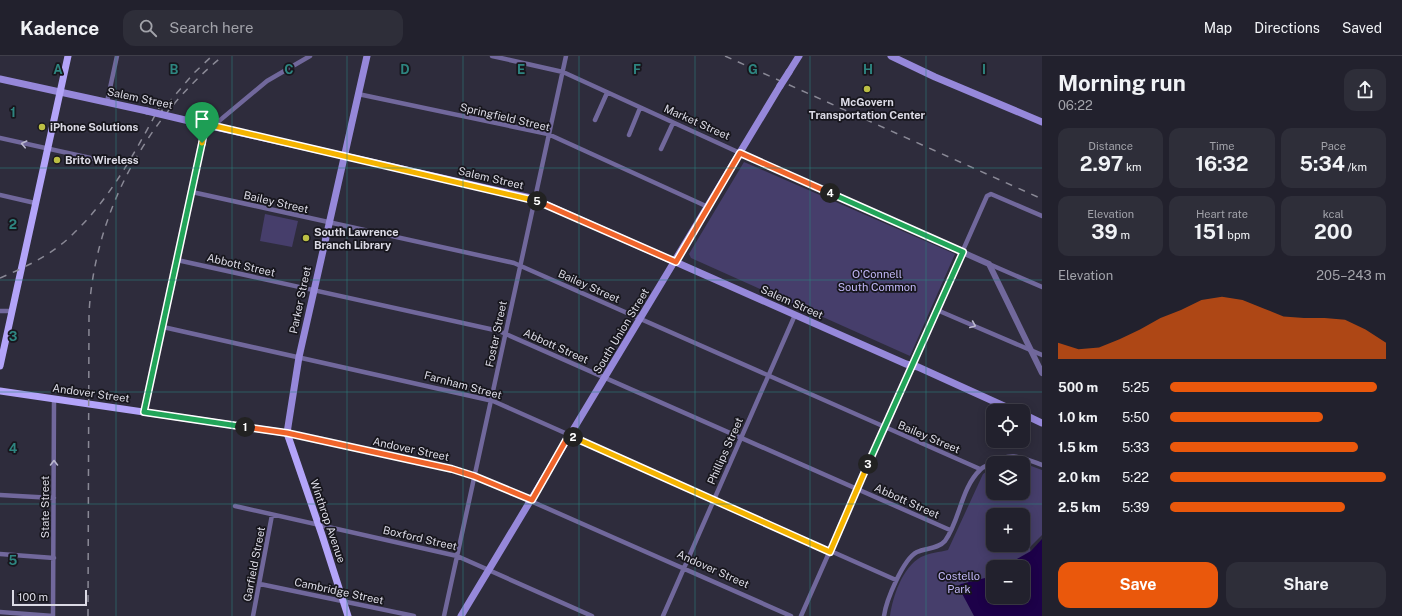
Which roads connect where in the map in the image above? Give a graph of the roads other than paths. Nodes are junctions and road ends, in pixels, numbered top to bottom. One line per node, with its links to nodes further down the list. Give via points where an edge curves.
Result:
1 (68, 56): 11 (main road)
2 (117, 56): 14 (street)
3 (310, 56): 19 (street, via 267,81)
4 (367, 56): 13 (main road, Parker Street)
5 (492, 56): 9 (street, Market Street)
6 (566, 56): 9 (street, Foster Street)
7 (799, 56): 25 (main road, South Union Street, bridge)
8 (891, 56): 17 (main road)
9 (562, 72): 12 (street, Market Street); 20 (street, Foster Street)
10 (0, 79): 11 (main road, Salem Street)
11 (60, 92): 14 (main road, Salem Street); 23 (main road)
12 (607, 93): 15 (street, Market Street); 16 (street)
13 (358, 94): 20 (street, Springfield Street); 26 (main road, Parker Street)
14 (107, 102): 19 (main road, Salem Street, bridge)
15 (640, 108): 18 (street, Market Street); 21 (street)
16 (594, 120)
17 (1042, 122)
18 (673, 123): 24 (street); 25 (street, Market Street)
19 (207, 125): 26 (main road, Salem Street); 28 (street)
20 (548, 134): 30 (street, Foster Street); 32 (street, Springfield Street)
21 (629, 135)
22 (0, 138): 23 (street, one-way to 22)
23 (47, 149): 27 (street); 31 (main road)
24 (661, 149)
25 (740, 153): 32 (main road, South Union Street); 35 (street, Market Street)
26 (344, 156): 30 (main road, Salem Street); 34 (main road, Parker Street)
27 (104, 161)
28 (192, 192): 34 (street, Bailey Street); 36 (street)
29 (0, 195): 31 (street)
30 (534, 200): 37 (main road, Salem Street); 39 (street, Foster Street)
31 (35, 203): 43 (main road)
32 (708, 207): 37 (main road, South Union Street)
33 (1042, 216): 35 (street, via 991,194 987,196)
34 (328, 222): 39 (street, Bailey Street); 41 (main road, Parker Street)
35 (963, 252): 38 (street, Market Street); 42 (street)
36 (177, 260): 41 (street, Abbott Street); 47 (street)
37 (676, 262): 45 (main road, Salem Street); 46 (main road, South Union Street)
38 (989, 264): 40 (street, Market Street); 49 (street)
39 (520, 266): 46 (street, Bailey Street); 48 (street, Foster Street)
40 (1042, 287)
41 (314, 290): 48 (street, Abbott Street); 51 (main road, Parker Street)
42 (937, 310): 49 (street, one-way to 49); 53 (street)
43 (12, 311): 44 (street); 52 (main road)
44 (0, 312)
45 (795, 315): 53 (main road, Salem Street); 55 (street, Phillips Street)
46 (642, 319): 55 (street, Bailey Street); 56 (main road, South Union Street)
47 (163, 327): 51 (street, Farnham Street); 61 (street)
48 (505, 333): 56 (street, Abbott Street); 59 (street, Foster Street)
49 (1031, 350): 50 (street); 54 (street)
50 (1042, 355)
51 (299, 357): 59 (street, Farnham Street); 65 (main road, Parker Street)
52 (0, 366)
53 (911, 366): 60 (main road, Salem Street); 64 (street)
54 (1042, 373)
55 (769, 376): 64 (street, Bailey Street); 67 (street, Phillips Street)
56 (606, 378): 66 (main road, South Union Street); 67 (street, Abbott Street)
57 (0, 391): 58 (main road, Andover Street)
58 (54, 399): 61 (main road, Andover Street); 73 (street, State Street, one-way to 58)
59 (491, 400): 66 (street, Farnham Street); 70 (street, Foster Street)
60 (1000, 404)
61 (144, 412): 65 (main road, Andover Street)
62 (1030, 417): 63 (main road)
63 (1040, 421)
64 (884, 428): 69 (street, Bailey Street); 71 (street)
65 (287, 433): 70 (street, Andover Street); 78 (main road, Winthrop Avenue)
66 (569, 435): 74 (street, Farnham Street); 75 (main road, South Union Street)
67 (741, 437): 71 (street, Abbott Street); 74 (street, Phillips Street)
68 (1042, 464): 69 (street, via 1010,455)
69 (980, 469): 79 (street)
70 (474, 476): 75 (street, Andover Street); 82 (street, Foster Street)
71 (857, 489): 79 (street, Abbott Street); 80 (street)
72 (0, 495): 73 (street)
73 (54, 498): 83 (street, State Street)
74 (714, 499): 80 (street, Farnham Street); 84 (street, Phillips Street)
75 (532, 500): 84 (street, Andover Street); 85 (main road, South Union Street)
76 (235, 506): 77 (street, Boxford Street)
77 (272, 514): 78 (street, Boxford Street); 87 (street, Garfield Street)
78 (319, 525): 82 (street, Boxford Street); 88 (main road, Winthrop Avenue)
79 (950, 530): 86 (street, via 942,544 912,556)
80 (830, 552): 86 (street, Farnham Street); 99 (street)
81 (0, 554): 83 (street)
82 (457, 556): 85 (street, Boxford Street); 94 (street, Foster Street)
83 (54, 558): 90 (street, State Street)
84 (684, 568): 97 (street, Phillips Street); 98 (street, Andover Street)
85 (490, 571): 95 (main road, South Union Street); 96 (street, Boxford Street)
86 (896, 580): 100 (street)
87 (260, 584): 88 (street, Cambridge Street); 91 (street, Garfield Street)
88 (343, 601): 92 (main road, Winthrop Avenue); 93 (street, Cambridge Street)
89 (0, 612): 90 (street)
90 (53, 616)
91 (253, 616)
92 (348, 616)
93 (414, 616)
94 (444, 616)
95 (461, 616)
96 (592, 616)
97 (663, 616)
98 (791, 616)
99 (801, 616)
100 (884, 616)

